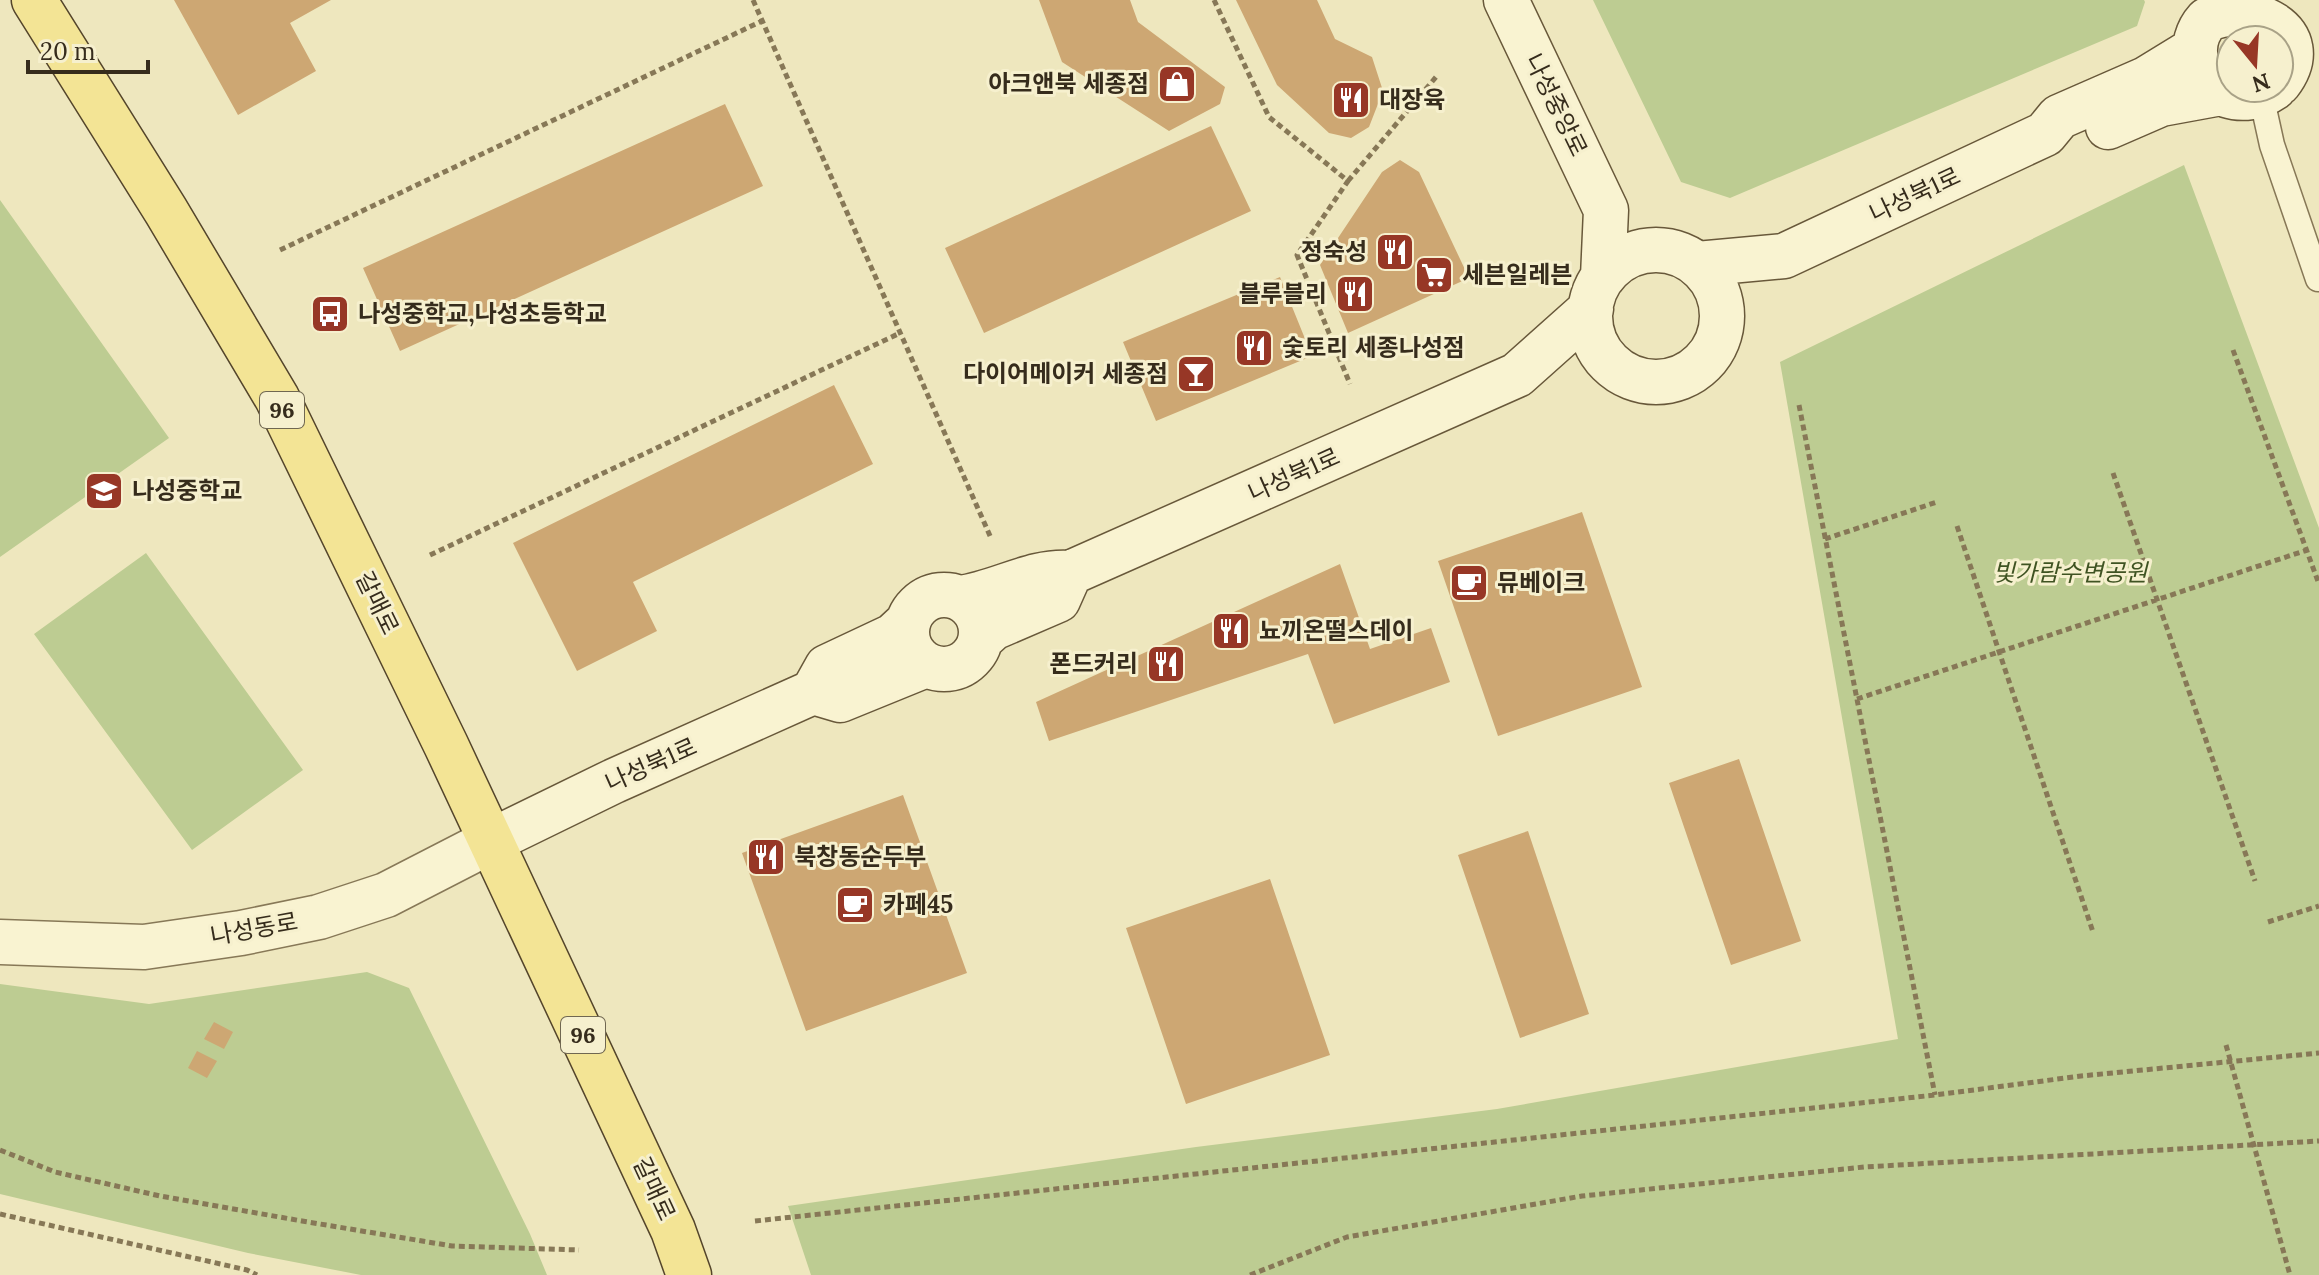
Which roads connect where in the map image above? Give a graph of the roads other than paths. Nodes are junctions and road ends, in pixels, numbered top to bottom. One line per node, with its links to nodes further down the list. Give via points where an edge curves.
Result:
1 (34, 0): 24 (main road, 갈매로 / 96, via 277,398)
2 (1506, 0): 10 (street, 나성중앙로)
3 (2274, 4): 4 (street, via 2243,2 2220,8); 5 (street)
4 (2198, 24): 6 (street, via 2202,74); 9 (street, 나성북1로, via 2146,79 2059,117)
5 (2284, 24)
6 (2215, 74)
7 (2215, 90): 9 (street, via 2161,104 2074,142)
8 (2273, 104): 13 (lane, via 2272,145)
9 (2045, 134): 11 (street, 나성북1로)
10 (1606, 210): 12 (street); 14 (street)
11 (1784, 256): 12 (street); 15 (street)
12 (1682, 258): 14 (street, via 1632,255); 15 (street, via 1717,292)
13 (2318, 279)
14 (1597, 293): 16 (street, via 1595,340); 17 (street)
15 (1722, 325): 16 (street, via 1716,345 1689,374 1650,382)
16 (1613, 367): 17 (street)
17 (1517, 375): 18 (street, 나성북1로)
18 (1070, 573): 19 (street, 나성북1로, via 1049,571 984,595); 21 (street, via 1058,600 993,628)
19 (960, 598): 20 (street, via 947,595 923,602); 21 (street, via 978,615)
20 (908, 622): 22 (street, via 910,647); 23 (street, 나성북1로, via 893,636 827,667)
21 (981, 639): 22 (street, via 960,666)
22 (926, 665): 23 (street, 나성북1로, via 840,700)
23 (813, 692): 24 (street, 나성북1로)
24 (491, 841): 25 (street, 나성동로, via 386,895 319,917 144,947); 26 (main road, 갈매로 / 96, via 673,1230)
25 (0, 942)
26 (689, 1275)

